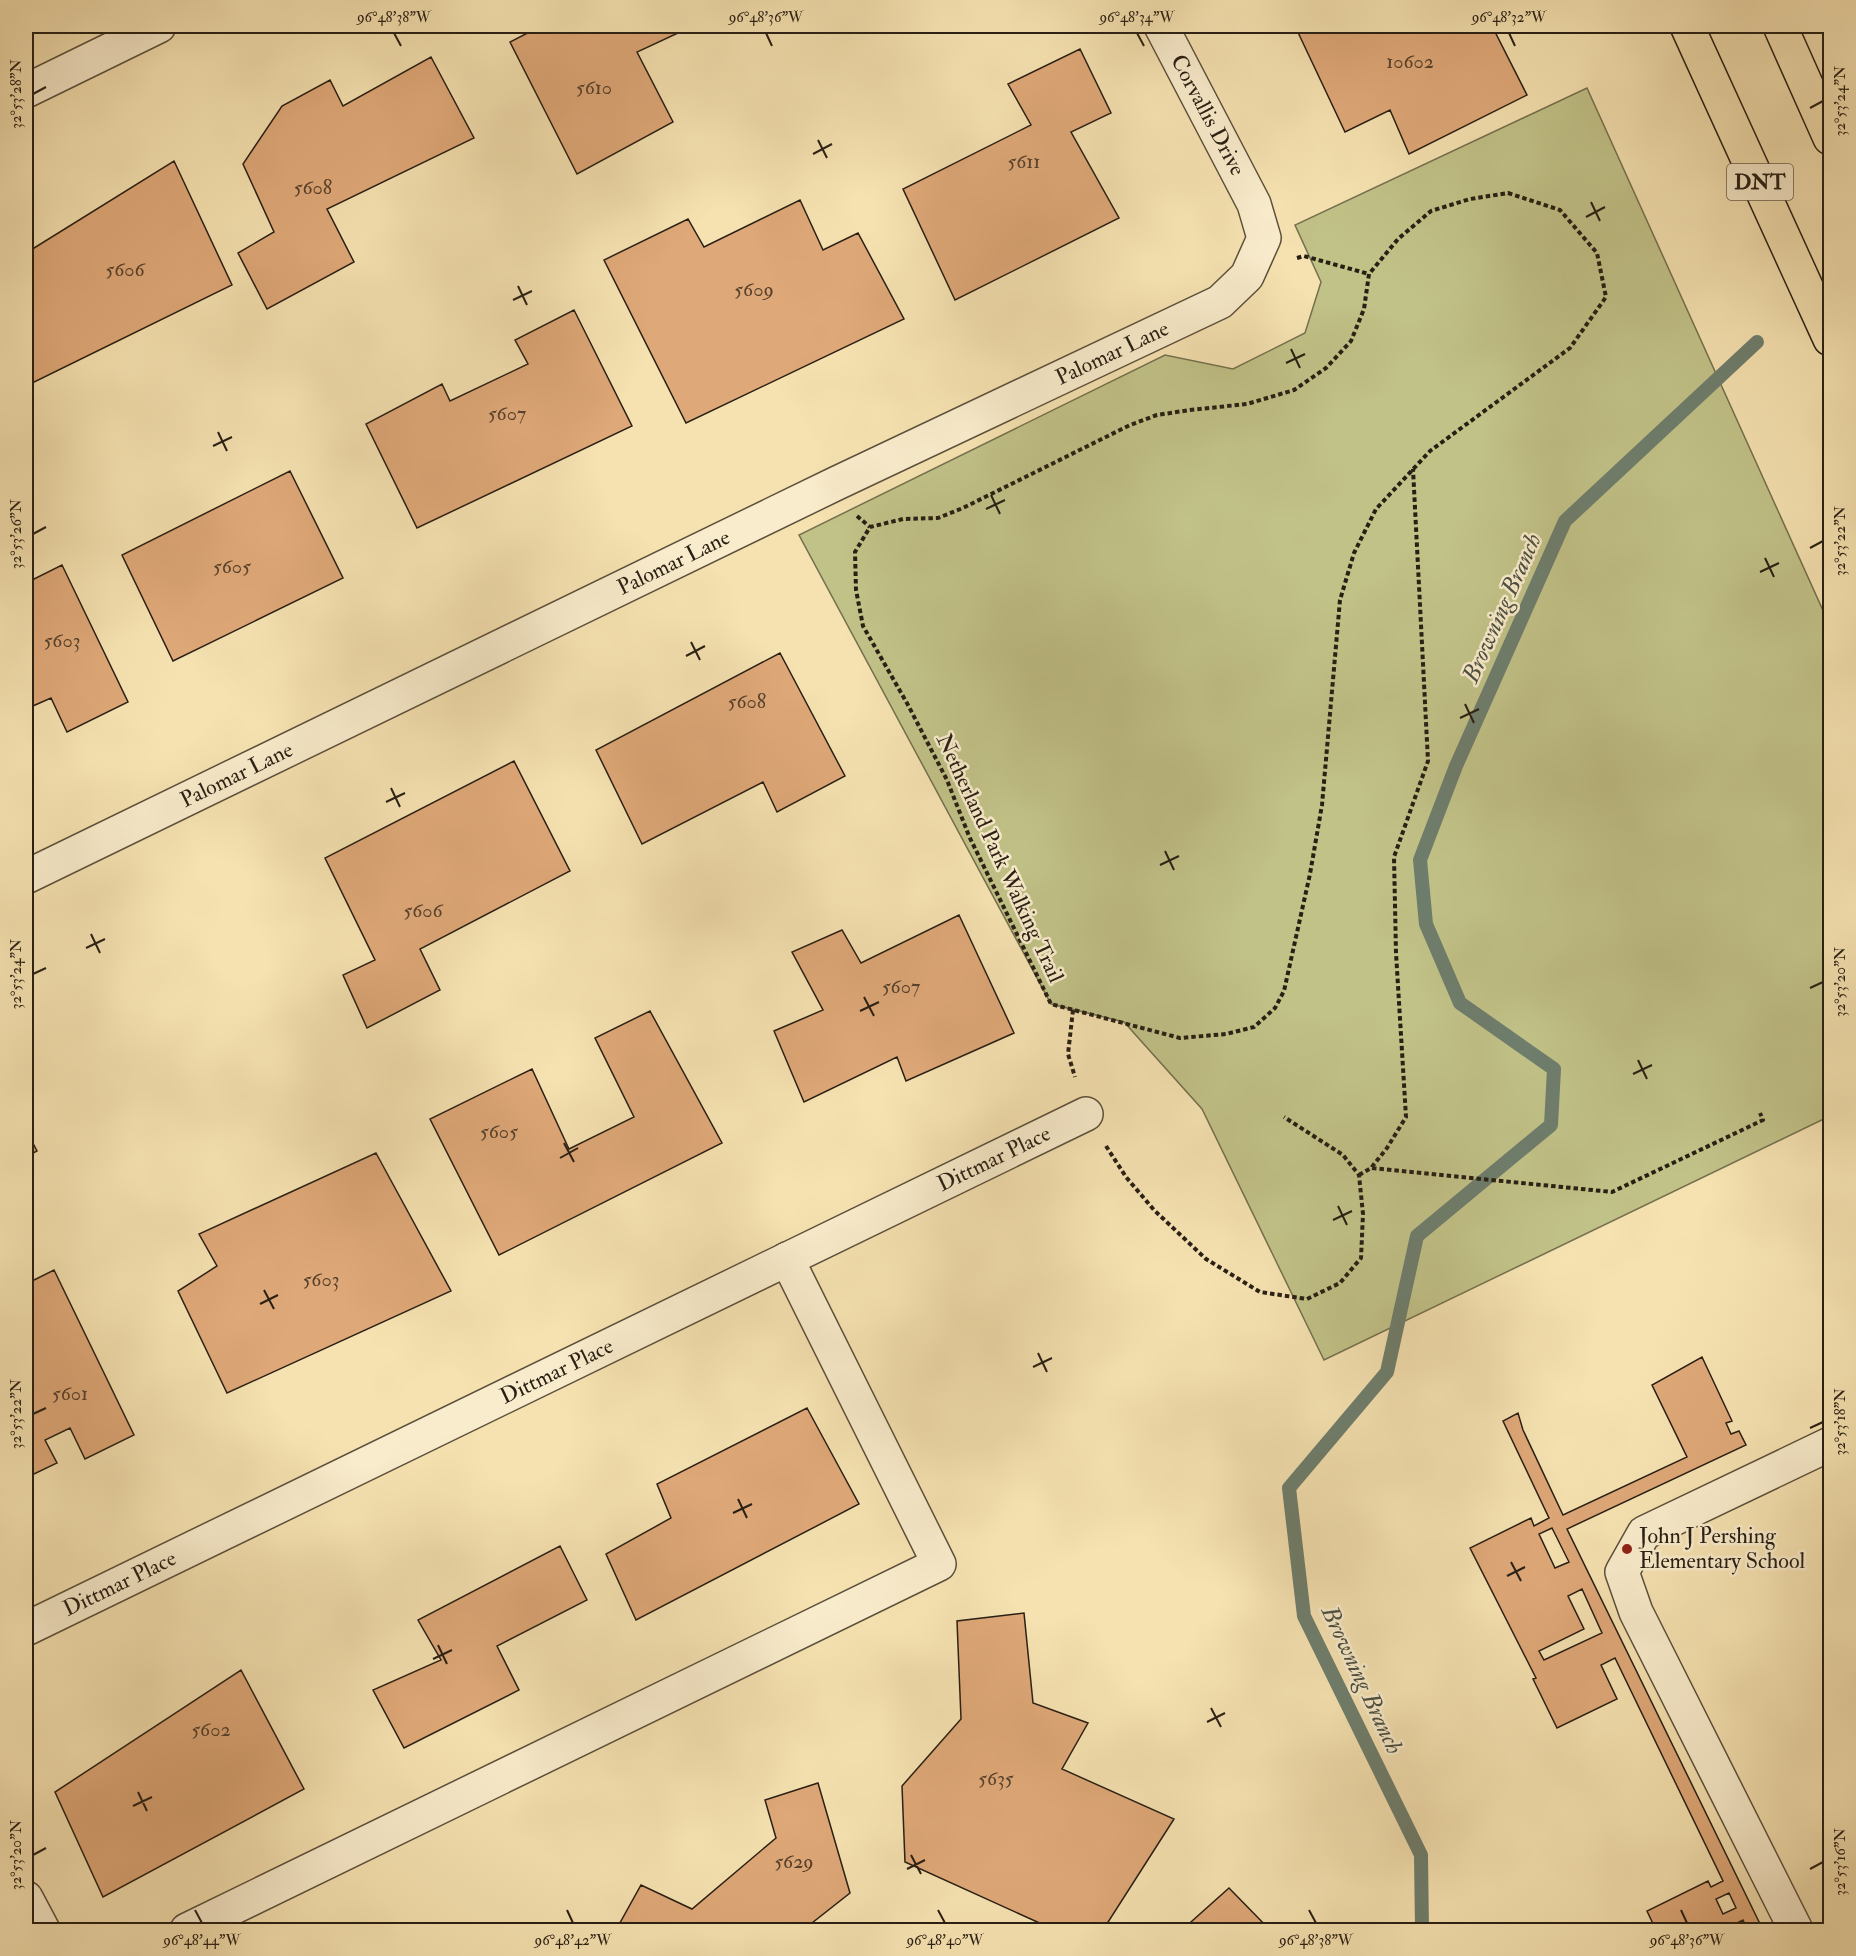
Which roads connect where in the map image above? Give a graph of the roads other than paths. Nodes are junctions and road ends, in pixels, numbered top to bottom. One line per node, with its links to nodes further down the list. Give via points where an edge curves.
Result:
1 (159, 26): 5 (street)
2 (1161, 26): 7 (street, Corvallis Drive)
3 (1687, 26): 8 (highway, DNT)
4 (1780, 26): 6 (highway)
5 (26, 91)
6 (1830, 138)
7 (1254, 204): 9 (street, Palomar Lane, via 1264,238 1246,276 1220,302)
8 (1830, 339)
9 (26, 877)
10 (1086, 1114): 11 (street, Dittmar Place)
11 (787, 1259): 13 (street, Dittmar Place); 16 (street, via 939,1564)
12 (1830, 1444): 17 (street, via 1644,1533 1622,1572 1636,1612)
13 (26, 1629)
14 (26, 1898): 15 (street)
15 (43, 1930)
16 (188, 1930)
17 (1796, 1930)

